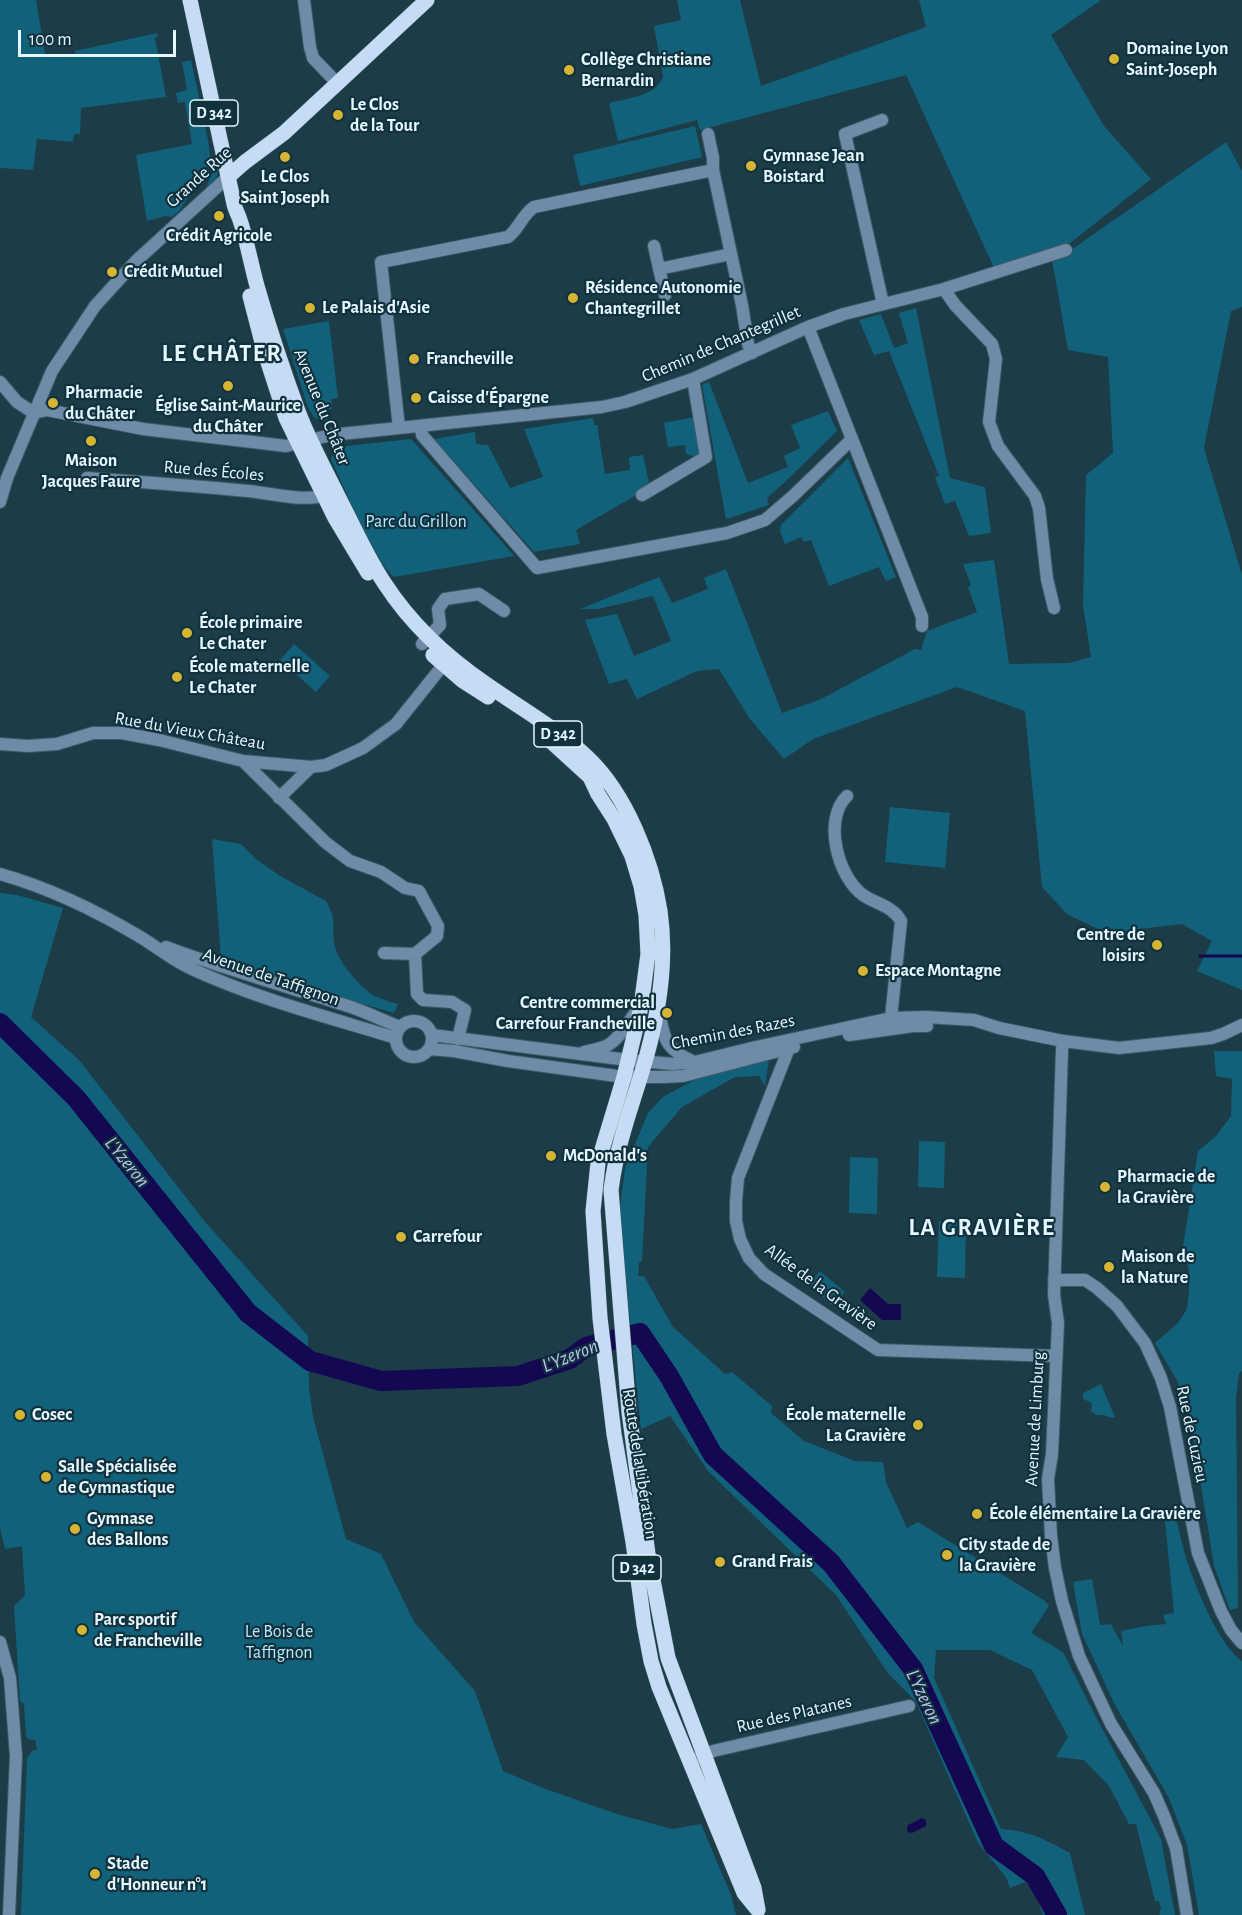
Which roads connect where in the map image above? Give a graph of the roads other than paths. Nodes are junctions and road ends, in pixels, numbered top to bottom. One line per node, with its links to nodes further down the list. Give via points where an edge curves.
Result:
1 (190, 0): 8 (main road, Avenue du Châter / D 342)
2 (304, 0): 4 (street, via 313,58)
3 (427, 0): 4 (main road, Grande Rue)
4 (337, 83): 8 (main road, Grande Rue, via 284,133)
5 (882, 120): 15 (street, via 845,134)
6 (708, 134): 7 (street)
7 (712, 170): 11 (street); 22 (street, via 534,207 508,237 381,262)
8 (228, 177): 20 (street, Grande Rue, via 136,261 95,306 52,371); 24 (main road, Avenue du Châter / D 342, via 236,211 235,227 264,350 286,418)
9 (654, 246): 12 (street)
10 (1066, 250): 13 (street, Chemin de Chantegrillet)
11 (731, 254): 12 (street); 17 (street)
12 (659, 269): 14 (street)
13 (944, 289): 15 (street, Chemin de Chantegrillet); 30 (street, via 992,344 996,359 989,422 998,446 1035,496)
14 (665, 295)
15 (883, 304): 16 (street, Chemin de Chantegrillet)
16 (808, 327): 17 (street, Chemin de Chantegrillet); 23 (street)
17 (752, 352): 18 (street, Chemin de Chantegrillet)
18 (693, 380): 21 (street, Chemin de Chantegrillet, via 602,407); 28 (street, via 706,457)
19 (0, 382): 20 (street, via 17,402)
20 (34, 413): 24 (street, Chemin de Chantegrillet, via 47,410 177,434 286,446); 25 (street, Grande Rue)
21 (421, 426): 22 (street, Chemin de Chantegrillet); 23 (street, via 424,438 537,568 727,533 765,520)
22 (399, 428): 24 (street, Chemin de Chantegrillet, via 331,435)
23 (852, 439): 32 (street, via 922,617)
24 (305, 442): 27 (main road, Avenue du Châter / D 342)
25 (6, 477): 29 (street)
26 (87, 478): 27 (street, Rue des Écoles, via 299,498)
27 (330, 493): 33 (main road, Avenue du Châter / D 342, via 386,585)
28 (642, 495)
29 (0, 502)
30 (1054, 608)
31 (504, 611): 33 (street, via 479,594 445,599 438,609 440,625)
32 (922, 626)
33 (426, 640): 34 (main road, Avenue du Châter / D 342)
34 (447, 661): 37 (street, Rue du Vieux Château, via 396,724 363,748 326,765); 38 (main road, Avenue du Châter / D 342, via 573,744 590,759)
35 (0, 744): 36 (street, Rue du Vieux Château, via 57,744 93,733 122,733)
36 (243, 761): 37 (street, Rue du Vieux Château); 40 (street)
37 (311, 767): 40 (street)
38 (594, 773): 44 (main road, Avenue du Châter / D 342, via 598,794 632,856 641,886 648,954); 45 (main road, Avenue du Châter / D 342, via 614,791 629,819 656,890 662,958)
39 (847, 796): 46 (street, via 836,812 834,837 842,868 862,894 897,913 901,921)
40 (279, 798): 43 (street, via 350,861 418,891 438,926 437,936)
41 (0, 874): 49 (street, Avenue de Taffignon, via 77,903 140,937 348,1006)
42 (384, 953): 43 (street)
43 (415, 954): 53 (street, via 417,994 423,1000 452,1002 465,1010)
44 (641, 1007): 57 (street, via 608,1045); 58 (main road, Avenue du Châter / D 342)
45 (657, 1007): 59 (street, via 671,1048); 60 (main road, Avenue du Châter / D 342)
46 (891, 1018): 48 (street, Chemin des Razes, via 974,1020); 50 (street, Chemin des Razes); 52 (street, Chemin des Razes)
47 (1242, 1024): 54 (street, Chemin des Razes, via 1211,1038 1138,1047)
48 (999, 1028): 52 (street, Chemin des Razes, via 913,1026); 54 (street, Chemin des Razes)
49 (398, 1032): 51 (street, Avenue de Taffignon, via 410,1021 422,1022); 56 (street, Avenue de Taffignon, via 396,1043 410,1057 421,1056)
50 (828, 1032): 55 (street, Chemin des Razes); 59 (street, Chemin des Razes)
51 (432, 1035): 53 (street, Avenue de Taffignon); 56 (street)
52 (851, 1035): 55 (street, Chemin des Razes)
53 (458, 1039): 57 (street, Avenue de Taffignon)
54 (1064, 1041): 62 (street, Avenue de Limburg)
55 (789, 1048): 60 (street, Chemin des Razes, via 683,1076); 63 (street, Allée de la Gravière, via 738,1178 736,1221 749,1258 764,1274 878,1350)
56 (429, 1049): 61 (street, Avenue de Taffignon)
57 (580, 1054): 58 (street, Avenue de Taffignon)
58 (628, 1060): 60 (street, Avenue de Taffignon); 61 (main road, Avenue du Châter / D 342)
59 (695, 1062): 60 (street, Chemin des Razes)
60 (643, 1070): 61 (street, Avenue de Taffignon); 67 (main road, Route de la Libération / D 342, via 614,1166 611,1190 624,1368 645,1536 668,1658)
61 (624, 1077): 68 (main road, Route de la Libération / D 342, via 598,1163 593,1211 600,1318 614,1434 651,1661)
62 (1054, 1280): 63 (street, Avenue de Limburg); 65 (street, Rue de Cuzieu, via 1085,1280 1097,1288 1117,1306 1145,1343 1170,1407 1198,1553 1221,1611)
63 (1056, 1356): 71 (street, Avenue de Limburg, via 1048,1479 1052,1547 1062,1601 1079,1656 1111,1724 1164,1816 1176,1848)
64 (0, 1642): 70 (street, via 10,1678 16,1756)
65 (1242, 1643)
66 (909, 1706): 67 (street, Rue des Platanes)
67 (704, 1755): 68 (street, Rue des Platanes); 69 (main road, Route de la Libération / D 342, via 754,1888)
68 (689, 1761): 69 (main road, Route de la Libération / D 342, via 744,1893)
69 (759, 1912)
70 (9, 1915)
71 (1187, 1915)

